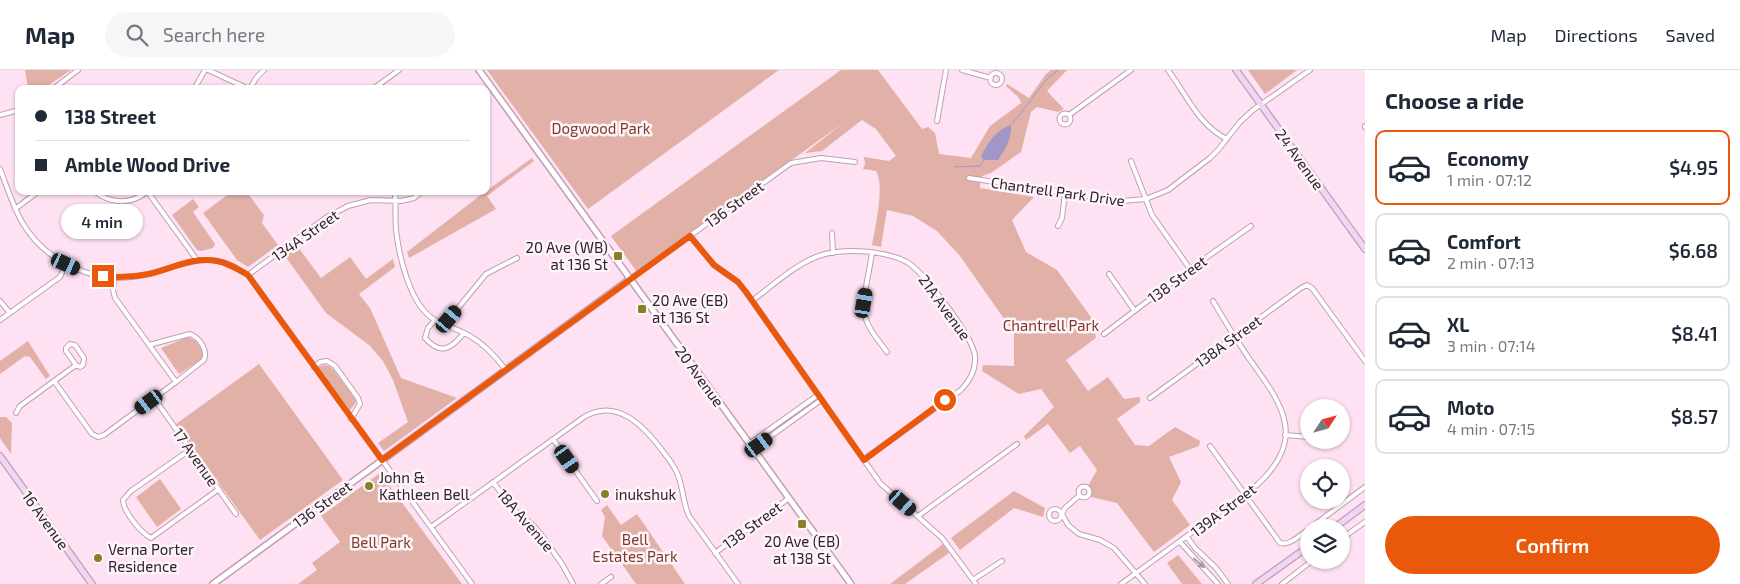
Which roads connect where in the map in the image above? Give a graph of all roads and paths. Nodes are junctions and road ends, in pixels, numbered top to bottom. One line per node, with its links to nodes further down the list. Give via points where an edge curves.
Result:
1 (78, 70): 13 (street)
2 (206, 70): 14 (street); 15 (street)
3 (264, 70): 16 (street)
4 (399, 70): 17 (street)
5 (479, 70): 18 (street, 20 Avenue)
6 (946, 70): 24 (street)
7 (962, 70): 12 (street)
8 (1131, 70): 23 (street)
9 (1168, 70): 25 (street, via 1208,127)
10 (1236, 70): 20 (main road, 24 Avenue)
11 (1310, 70): 20 (street, Chantrell Park Drive)
12 (991, 78)
13 (58, 85)
14 (197, 85)
15 (241, 85)
16 (252, 85)
17 (378, 85)
18 (490, 85)
19 (490, 85): 54 (street, 20 Avenue)
20 (1261, 105): 25 (street, Chantrell Park Drive, via 1240,122); 44 (main road, 24 Avenue)
21 (15, 111): 22 (street)
22 (0, 115)
23 (1069, 115)
24 (937, 121)
25 (1227, 139): 37 (street, Chantrell Park Drive, via 1210,158 1168,190)
26 (1131, 161): 37 (street)
27 (855, 162): 43 (street, 136 Street, via 821,158 791,163)
28 (0, 169): 39 (street)
29 (969, 178): 30 (street, Chantrell Park Drive)
30 (1066, 193): 37 (street, Chantrell Park Drive, via 1121,201); 40 (street)
31 (34, 195): 39 (street)
32 (99, 195): 33 (street, via 121,202)
33 (140, 195)
34 (150, 195): 48 (street)
35 (395, 195): 38 (street)
36 (417, 195): 38 (street, 134A Street)
37 (1146, 199): 50 (street, via 1152,216)
38 (395, 201): 52 (street, 134A Street, via 371,200 336,212); 61 (street, via 397,239 407,277 419,304)
39 (15, 209): 49 (street, via 39,244)
40 (1058, 226)
41 (1251, 226): 50 (street, 138 Street)
42 (832, 233): 46 (street)
43 (690, 236): 54 (street, 136 Street); 56 (street, via 708,260 738,282)
44 (1365, 249)
45 (872, 252): 46 (street, 21A Avenue); 67 (street, via 865,317); 92 (street, 21A Avenue, via 900,259 920,272 968,338 974,350 975,364 972,376 961,390)
46 (833, 253): 56 (street, 21A Avenue, via 807,261)
47 (517, 258): 62 (street, via 486,274)
48 (197, 260): 52 (street, via 215,260); 53 (street, via 139,276)
49 (66, 264): 53 (street, via 91,274); 59 (street, via 60,277)
50 (1190, 269): 58 (street, 138 Street)
51 (1109, 274): 58 (street)
52 (248, 275): 70 (street)
53 (114, 277): 66 (street, via 115,298)
54 (630, 279): 71 (street, 136 Street); 85 (street, 20 Avenue)
55 (0, 301): 59 (street)
56 (752, 301): 74 (street)
57 (1213, 301): 65 (street)
58 (1134, 310): 64 (street, 138 Street)
59 (10, 313): 60 (street)
60 (0, 320)
61 (435, 320): 62 (street); 63 (street, via 425,338 439,350 456,344)
62 (445, 324): 63 (street)
63 (464, 333): 71 (street, via 482,345)
64 (1104, 334)
65 (1234, 336): 68 (street, 138A Street, via 1308,285); 76 (street, 138A Street); 82 (street, via 1277,397)
66 (148, 345): 73 (street); 73 (street, via 190,334 205,349 204,360)
67 (887, 352)
68 (1365, 361)
69 (76, 365): 69 (street, via 82,366 85,360 75,345 70,344 66,351); 72 (street)
70 (314, 366): 80 (street); 80 (street, via 327,361 334,366 358,398 360,404)
71 (506, 370): 91 (street, 136 Street)
72 (54, 381): 75 (street, via 92,434 98,437); 78 (street, via 20,406)
73 (176, 382): 75 (street)
74 (818, 395): 77 (street); 79 (street)
75 (154, 398): 88 (street, 17 Avenue)
76 (1150, 398)
77 (821, 400): 81 (street); 92 (street)
78 (16, 413)
79 (789, 415): 81 (street); 85 (street)
80 (351, 419): 91 (street)
81 (793, 420): 89 (street)
82 (1286, 434): 83 (street); 96 (street, 139A Street, via 1275,466)
83 (1300, 436)
84 (553, 439): 93 (street); 99 (street); 112 (street, via 589,414 602,410 616,411 629,417 646,430 671,462 679,477 689,516)
85 (749, 444): 89 (street, 20 Avenue)
86 (1017, 444): 102 (street)
87 (1210, 446): 96 (street)
88 (191, 449): 95 (street, 17 Avenue); 95 (street, via 131,491 123,500 123,506 142,532 151,538)
89 (753, 449): 98 (street, 20 Avenue)
90 (0, 456): 120 (main road, 16 Avenue)
91 (382, 460): 106 (street); 121 (street, 136 Street)
92 (864, 460): 102 (street, via 880,483)
93 (493, 482): 106 (street); 123 (street, 18A Avenue, via 514,510 540,533)
94 (1365, 487): 103 (street)
95 (219, 489): 101 (street, 17 Avenue)
96 (1244, 494): 108 (street, via 1280,543 1284,545); 109 (street, 139A Street)
97 (1080, 495): 116 (street, via 1065,508 1064,520 1085,537 1114,548)
98 (789, 498): 112 (street, 138 Street); 126 (street, 20 Avenue)
99 (597, 501)
100 (1365, 505): 104 (main road)
101 (236, 514)
102 (918, 516): 119 (street, via 942,538)
103 (1321, 519)
104 (1346, 519)
105 (1365, 522): 107 (street)
106 (431, 527): 122 (street)
107 (1350, 533)
108 (1300, 534)
109 (1187, 537): 110 (street, 139A Street); 114 (street)
110 (1180, 542): 116 (street, 139A Street); 117 (street, one-way to 117)
111 (1300, 552): 131 (main road)
112 (715, 553): 125 (street)
113 (1002, 561): 119 (street)
114 (1216, 568): 117 (street); 130 (street)
115 (1301, 569): 132 (street)
116 (1136, 572): 127 (street, 139A Street); 128 (street)
117 (1210, 573): 129 (street)
118 (611, 577): 124 (street)
119 (975, 582)
120 (92, 584)
121 (213, 584)
122 (472, 584)
123 (573, 584)
124 (602, 584)
125 (738, 584)
126 (851, 584)
127 (1121, 584)
128 (1145, 584)
129 (1218, 584)
130 (1228, 584)
131 (1256, 584)
132 (1282, 584)

